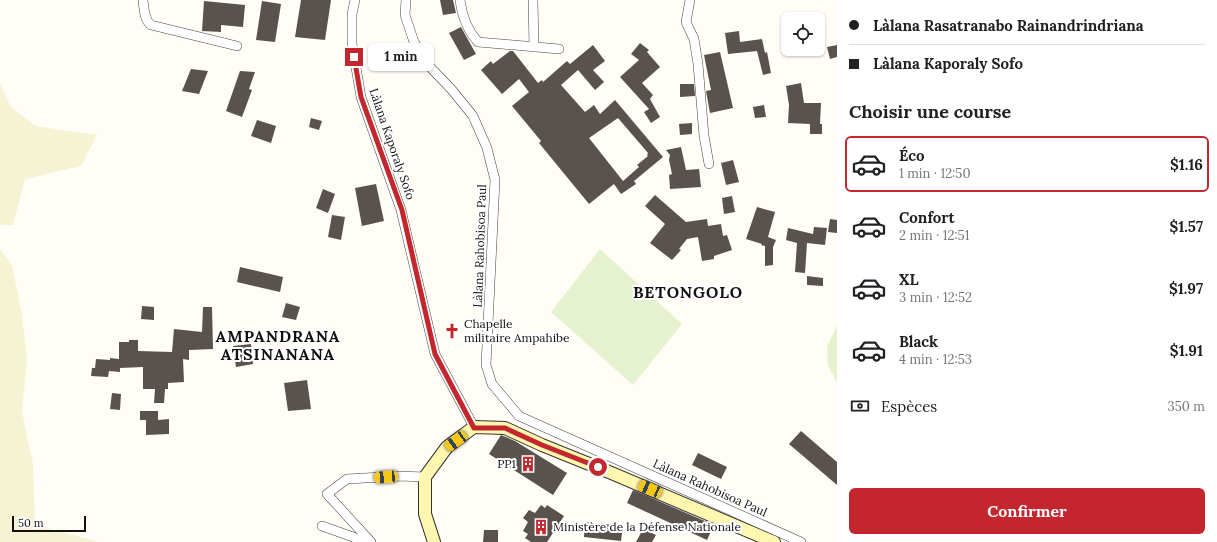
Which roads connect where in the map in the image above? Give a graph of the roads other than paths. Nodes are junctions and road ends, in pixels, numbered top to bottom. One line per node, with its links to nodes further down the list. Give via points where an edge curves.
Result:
1 (143, 0): 7 (street, via 146,18 151,25)
2 (355, 0): 11 (street, Làlana Kaporaly Sofo, via 352,14 352,44 361,97 402,210 435,354)
3 (406, 0): 18 (street, Làlana Rahobisoa Paul, via 405,15 414,42 430,67 473,116 487,148 495,180 486,365 492,384 520,416)
4 (460, 0): 8 (street, via 461,12 470,33 478,42)
5 (534, 0): 8 (street)
6 (690, 0): 10 (street, via 686,22 695,45)
7 (236, 46)
8 (534, 47): 9 (street)
9 (559, 49)
10 (709, 164)
11 (474, 428): 12 (street, via 447,447); 17 (street, via 505,428)
12 (425, 476): 15 (street, via 347,479 327,494); 16 (street, via 425,514)
13 (322, 526): 14 (street)
14 (362, 542)
15 (371, 542)
16 (434, 542)
17 (774, 542)
18 (800, 542)

